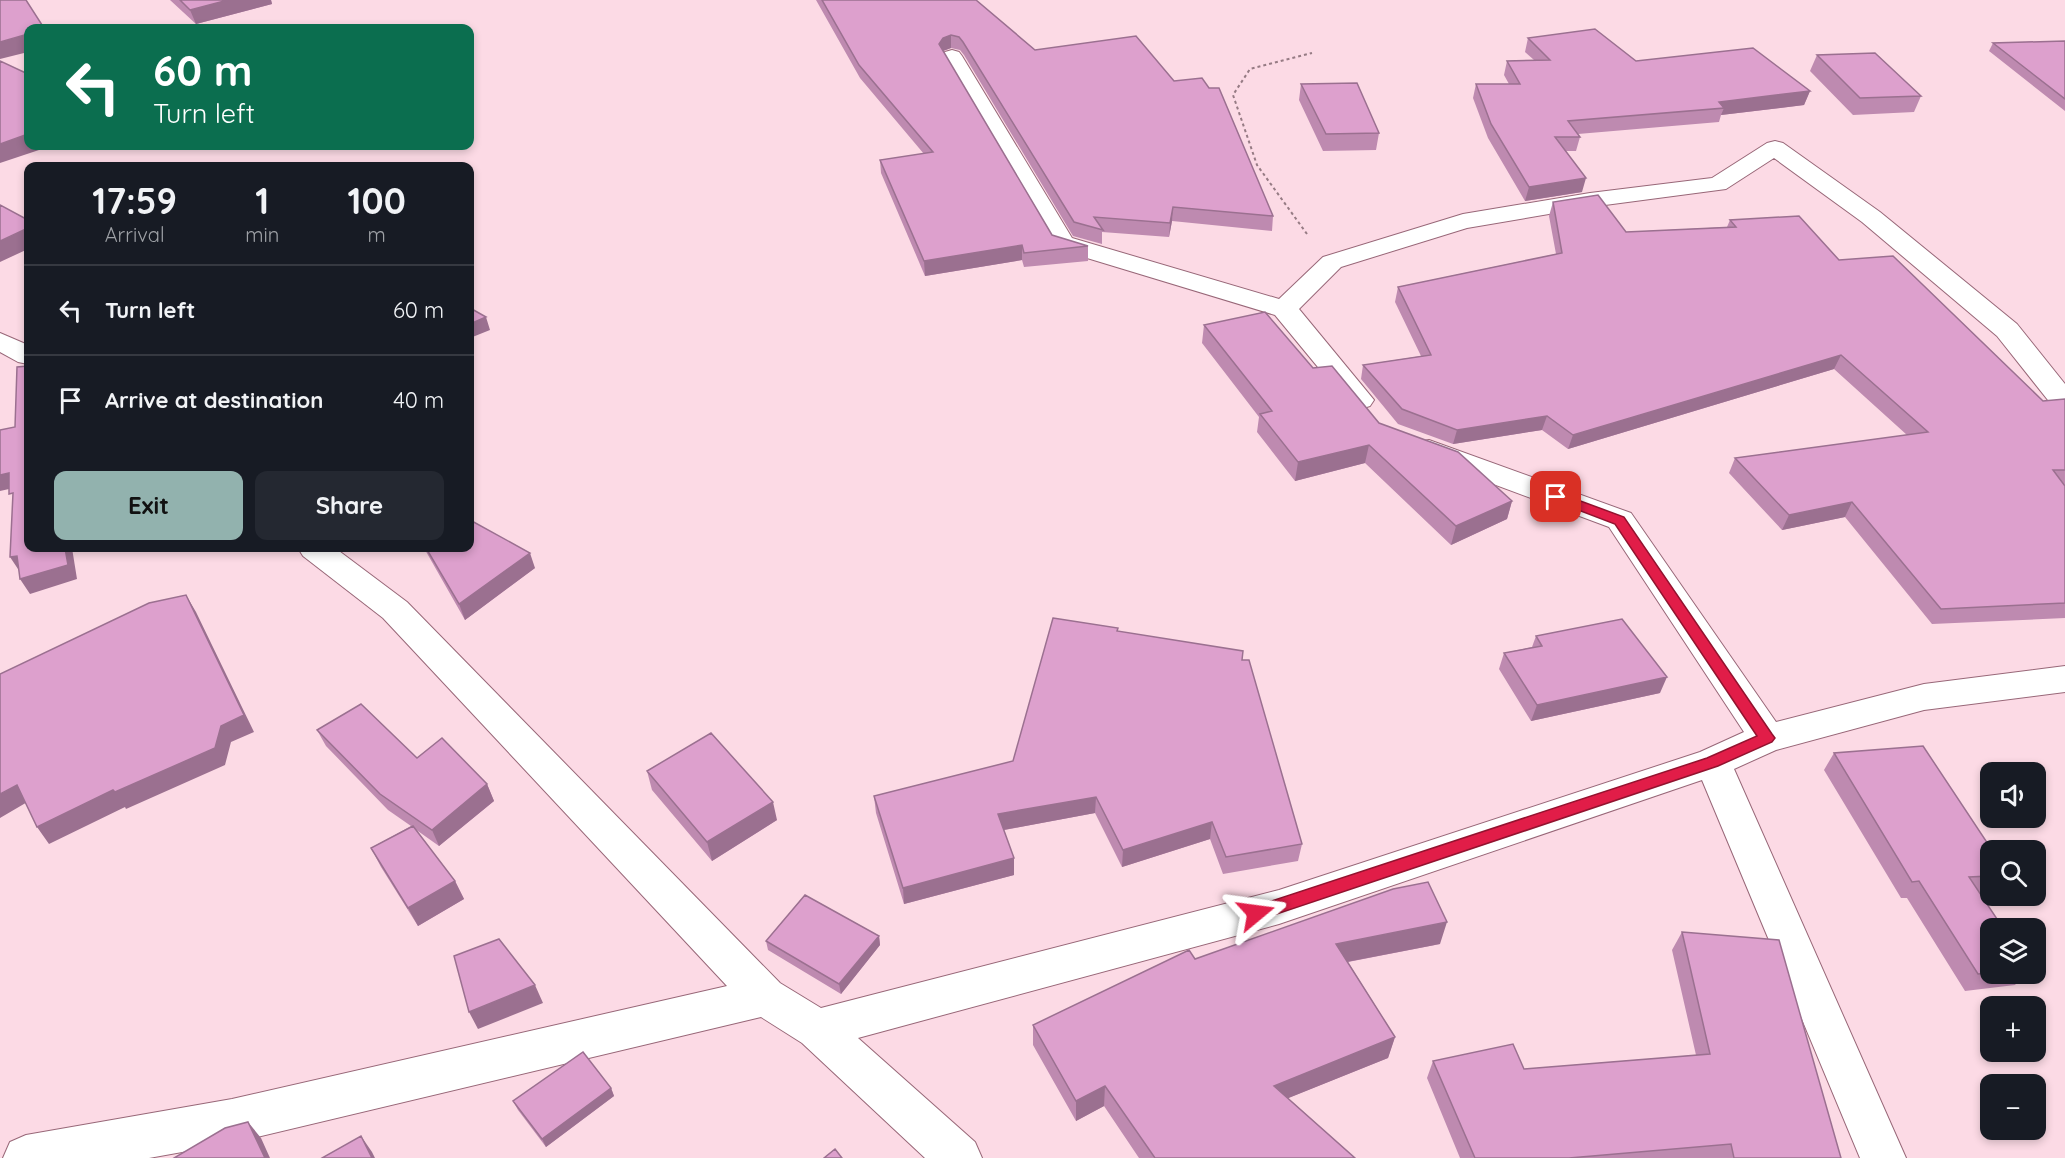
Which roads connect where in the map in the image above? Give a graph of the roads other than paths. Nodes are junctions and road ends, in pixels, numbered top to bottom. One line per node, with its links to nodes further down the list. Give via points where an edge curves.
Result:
1 (952, 56): 2 (street, via 1063,243)
2 (1284, 309): 5 (street, via 1332,262 1463,221 1718,184 1775,148 1871,217 2007,330); 6 (street)
3 (0, 341): 4 (street)
4 (24, 354)
5 (2065, 403)
6 (1380, 424)
7 (1409, 441): 10 (street, via 1620,520)
8 (319, 552): 12 (street, via 395,610)
9 (2065, 679): 10 (street, via 1924,697)
10 (1767, 738): 11 (street)
11 (1713, 762): 13 (street, via 1279,907); 16 (street)
12 (765, 997): 13 (street); 14 (street, via 232,1121)
13 (817, 1029): 15 (street)
14 (26, 1158)
15 (959, 1158)
16 (1883, 1158)

